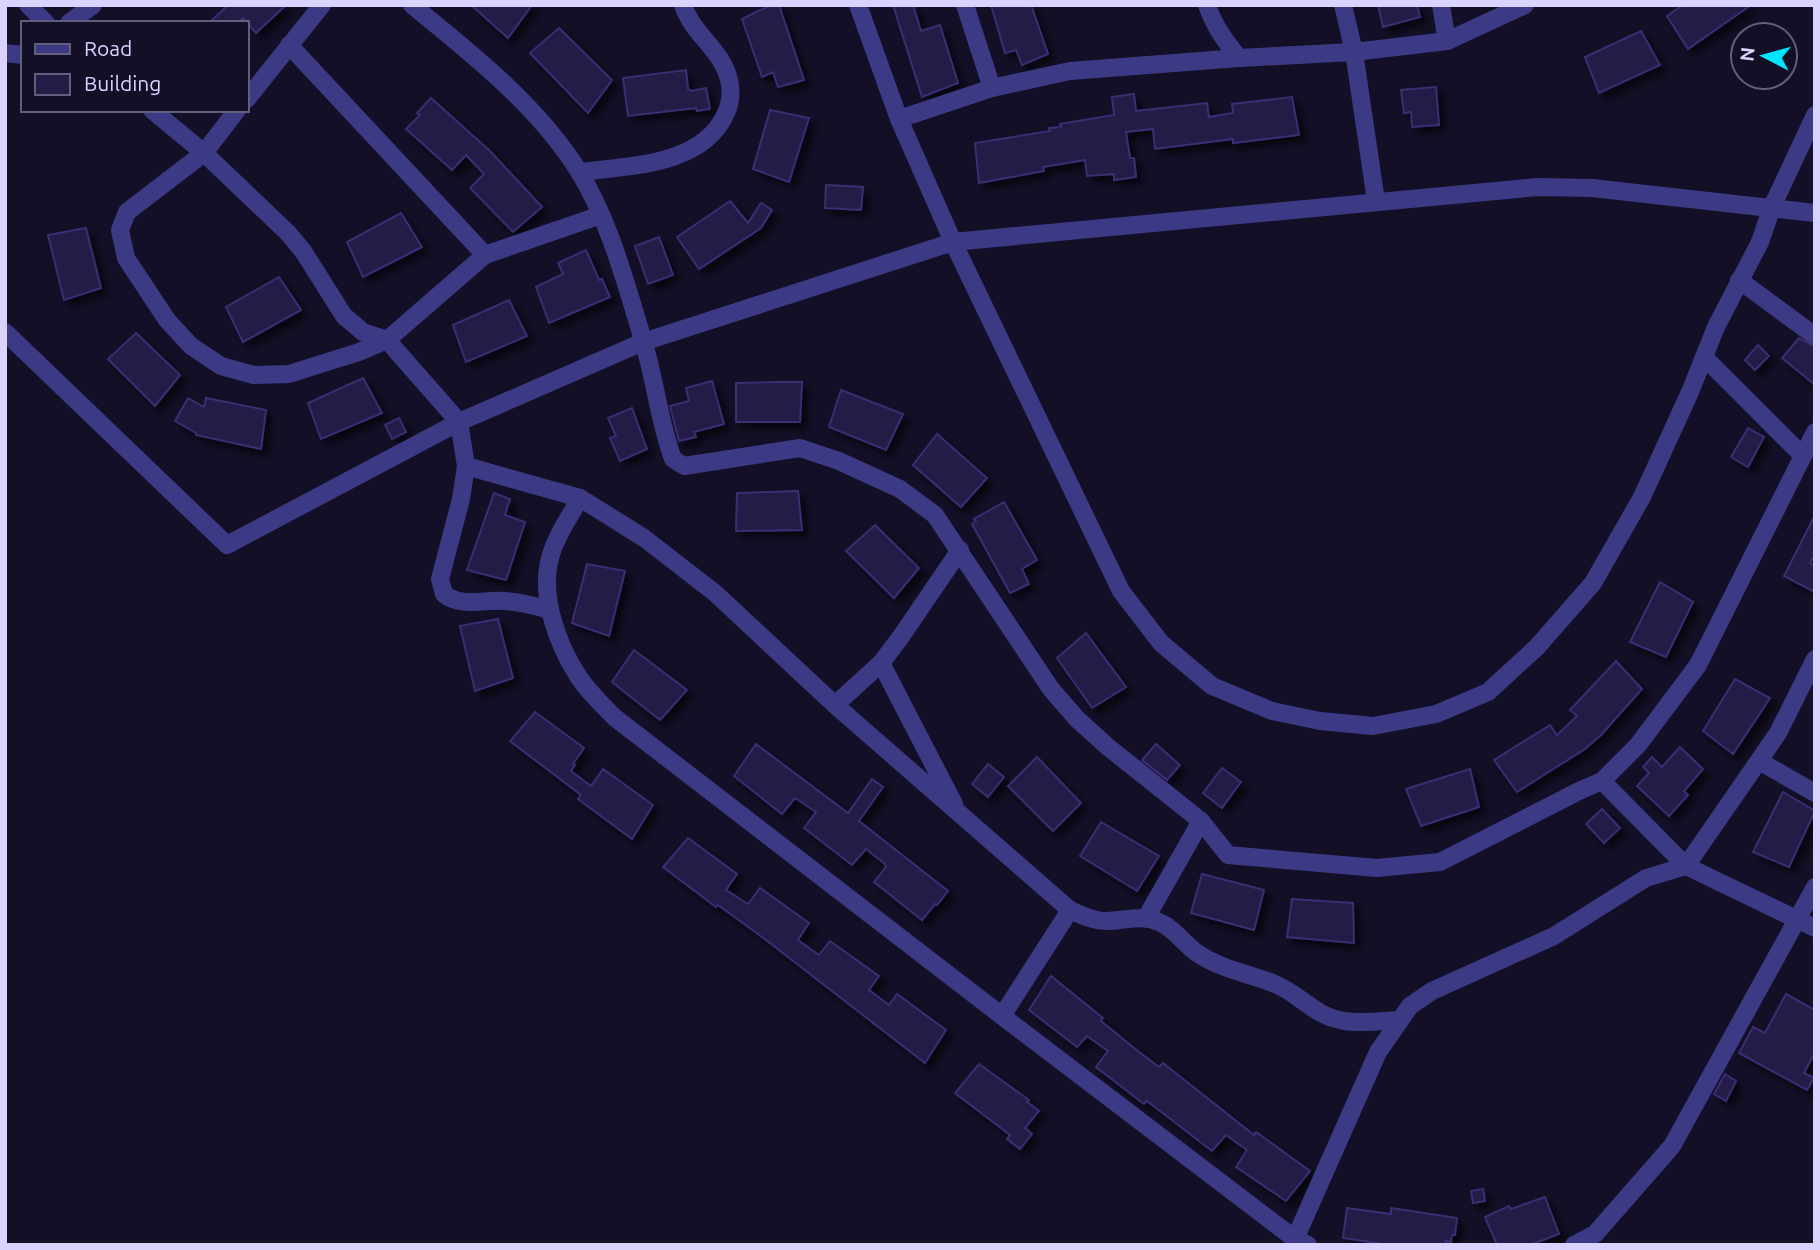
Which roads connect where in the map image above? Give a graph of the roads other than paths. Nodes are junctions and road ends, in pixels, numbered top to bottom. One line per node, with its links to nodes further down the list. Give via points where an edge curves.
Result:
1 (28, 5): 12 (street)
2 (93, 5): 13 (street)
3 (323, 5): 15 (street)
4 (412, 5): 25 (street, via 520,100 550,130)
5 (683, 5): 25 (street, via 690,23 722,60 729,77 731,94 721,123 708,139 680,154)
6 (858, 5): 23 (street)
7 (965, 5): 18 (street)
8 (1207, 5): 17 (street, via 1212,21)
9 (1343, 5): 16 (street)
10 (1441, 5): 14 (street)
11 (1525, 5): 14 (street)
12 (44, 21)
13 (72, 21)
14 (1447, 41): 16 (street)
15 (289, 45): 19 (street); 31 (street)
16 (1354, 52): 17 (street); 26 (street)
17 (1238, 58): 18 (street, via 1070,71)
18 (992, 88): 23 (street)
19 (248, 98)
20 (154, 112): 24 (street)
21 (235, 112): 24 (street)
22 (1815, 115): 27 (street)
23 (899, 120): 30 (street)
24 (204, 153): 35 (street, via 288,233 344,316 363,332); 35 (street, via 127,212 120,230 126,258 167,320 191,346 220,366 254,375 289,374)
25 (579, 172): 29 (street)
26 (1376, 201): 27 (street, via 1538,187 1592,188); 30 (street)
27 (1772, 207): 28 (street); 32 (street)
28 (1815, 213)
29 (601, 215): 31 (street); 36 (street)
30 (953, 242): 36 (street); 37 (street, via 1121,591 1161,643 1212,686 1272,711 1320,721 1373,726 1436,714 1488,692 1538,647 1593,583 1642,497)
31 (485, 255): 35 (street)
32 (1739, 280): 34 (street); 37 (street)
33 (5, 332): 38 (street, via 227,545)
34 (1815, 336)
35 (387, 340): 38 (street)
36 (643, 342): 38 (street); 43 (street, via 669,449 678,464 800,448 900,489 935,515)
37 (1704, 357): 40 (street)
38 (458, 422): 41 (street)
39 (1815, 432): 40 (street)
40 (1803, 456): 49 (street, via 1698,665 1638,745)
41 (466, 466): 42 (street); 44 (street, via 440,579 444,594 454,601 501,600)
42 (580, 498): 44 (street, via 549,559); 47 (street, via 644,538 715,593)
43 (960, 550): 46 (street); 52 (street, via 1051,689 1077,719)
44 (550, 610): 59 (street, via 578,676 614,717)
45 (1815, 659): 48 (street)
46 (881, 663): 47 (street); 51 (street)
47 (835, 705): 51 (street)
48 (1759, 761): 50 (street); 53 (street)
49 (1602, 781): 52 (street, via 1440,862 1377,868 1228,855); 53 (street)
50 (1815, 793)
51 (959, 814): 55 (street)
52 (1200, 821): 56 (street)
53 (1686, 866): 57 (street); 60 (street, via 1646,878 1555,936 1432,990)
54 (1815, 887): 57 (street)
55 (1070, 910): 56 (street, via 1095,920); 59 (street)
56 (1146, 918): 60 (street, via 1170,928 1212,962 1283,988 1334,1019 1349,1023)
57 (1798, 919): 58 (street); 62 (street, via 1672,1146 1595,1234)
58 (1815, 929)
59 (1002, 1016): 61 (street)
60 (1399, 1020): 61 (street, via 1378,1052)
61 (1302, 1242)
62 (1574, 1245)

